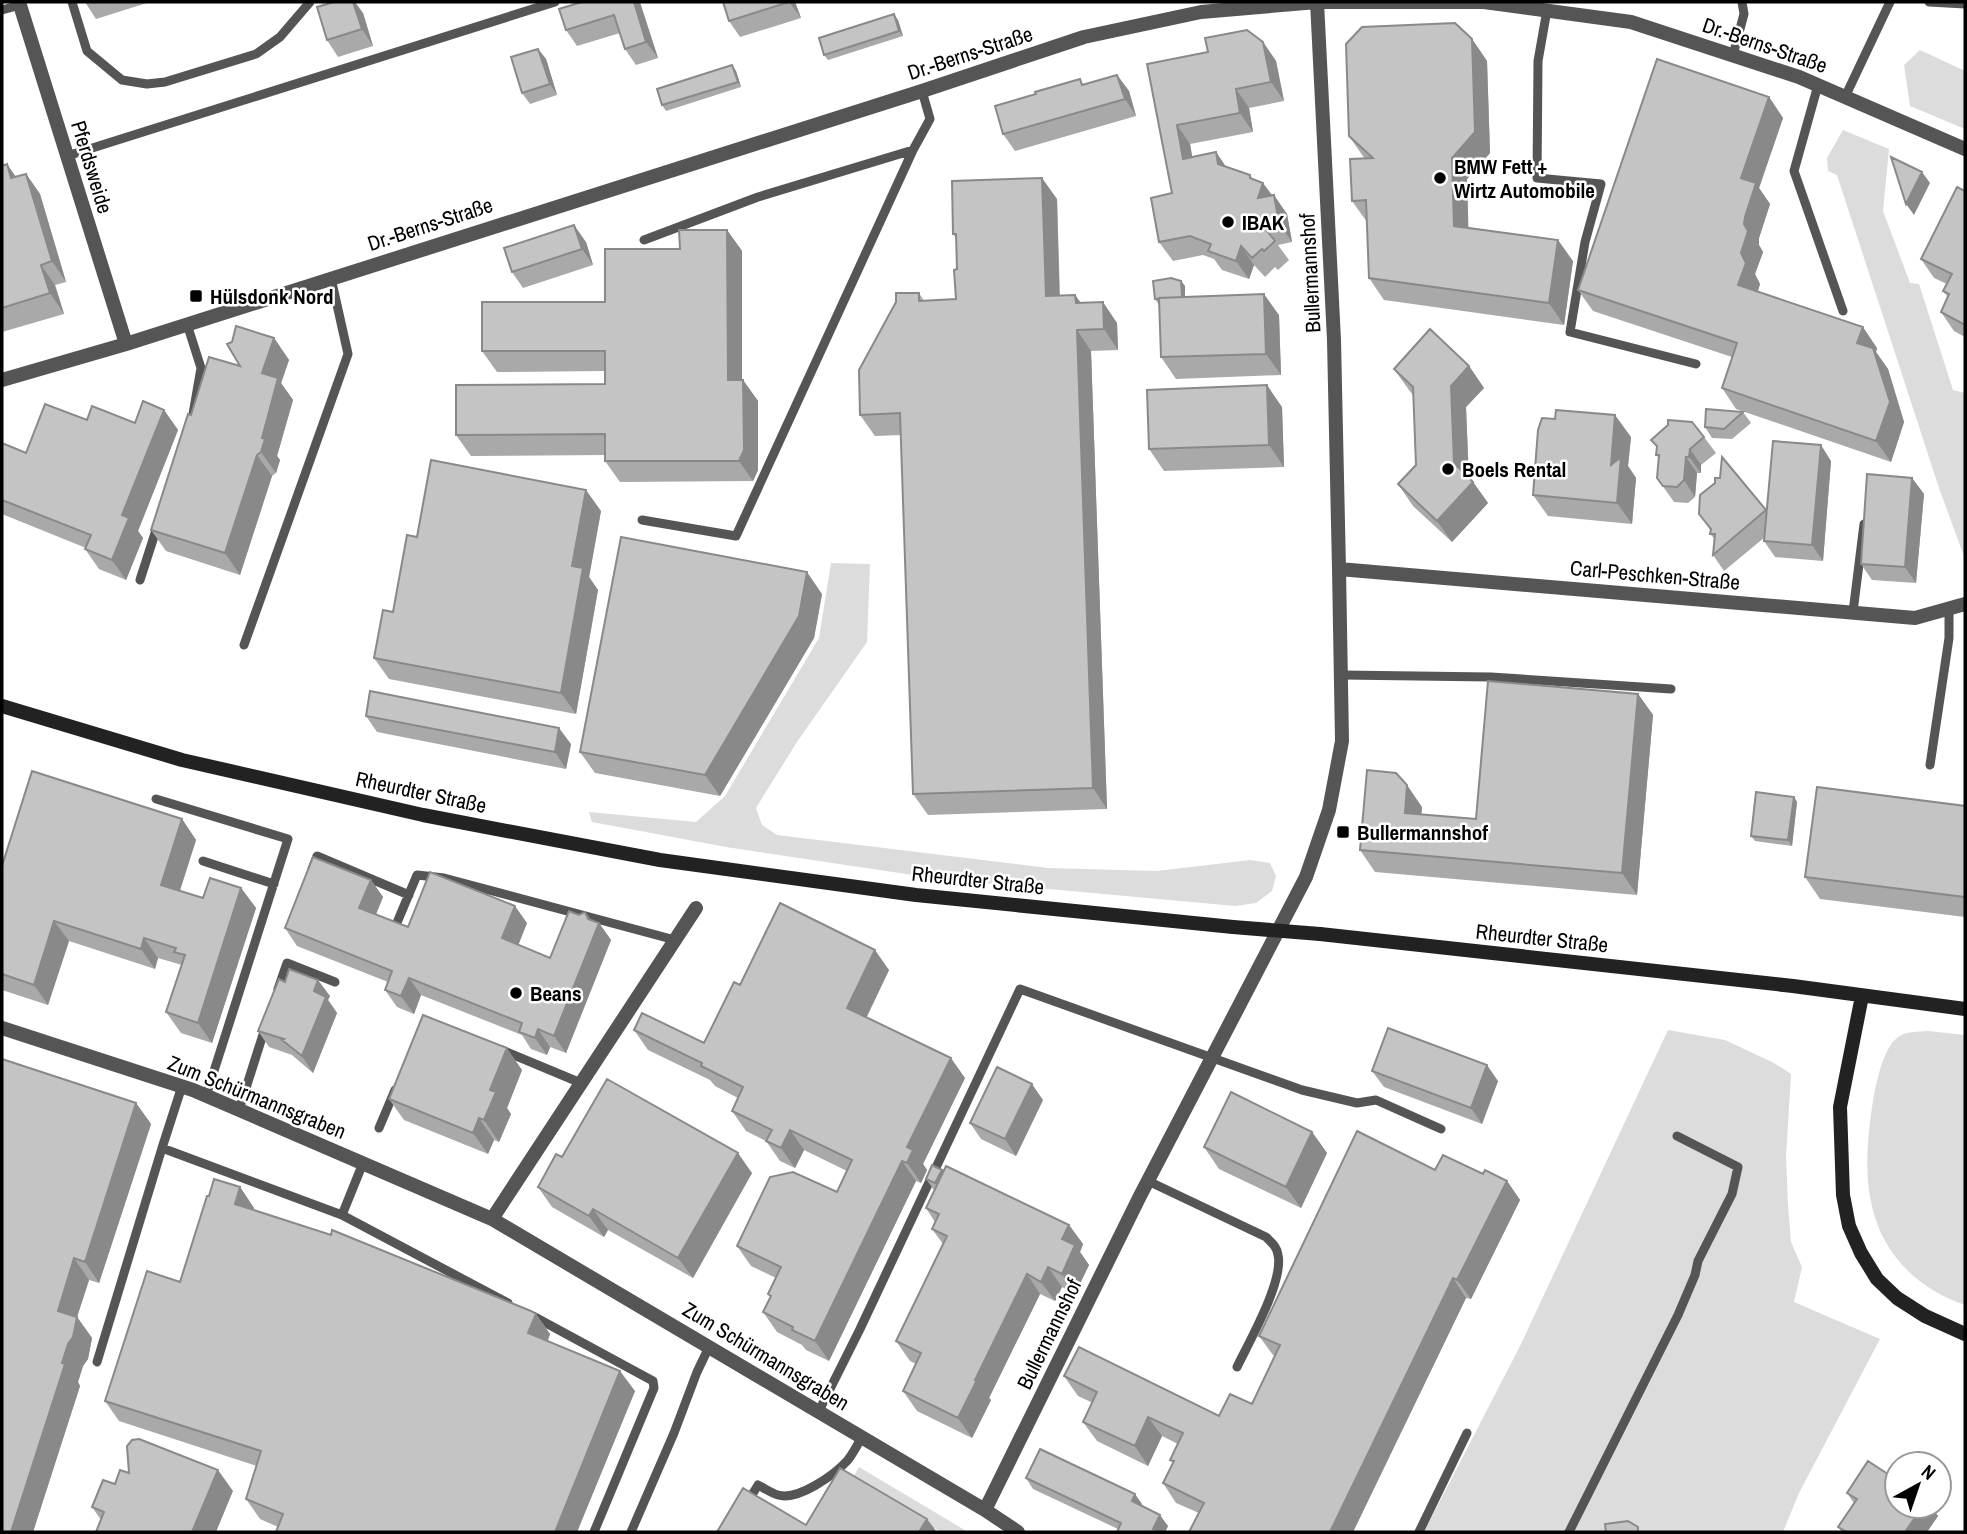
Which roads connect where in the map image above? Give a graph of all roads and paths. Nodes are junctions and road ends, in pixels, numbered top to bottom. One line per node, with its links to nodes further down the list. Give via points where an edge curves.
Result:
1 (72, 2): 2 (lane, via 87,51 122,80 147,84 256,54 281,37)
2 (310, 2)
3 (555, 2): 18 (lane)
4 (1317, 2): 11 (street, Dr.-Berns-Straße, via 1484,2); 14 (street, Dr.-Berns-Straße, via 1201,12 1084,37); 30 (street, Bullermannshof, via 1334,341)
5 (1742, 2): 12 (lane, via 1744,14)
6 (1890, 2): 15 (lane)
7 (1929, 2): 9 (lane)
8 (20, 3): 10 (lane); 18 (street, Pferdsweide)
9 (1965, 4)
10 (2, 10)
11 (1547, 10): 12 (street, Dr.-Berns-Straße, via 1631,22); 24 (lane, via 1538,61 1537,178 1601,184 1584,242 1570,332)
12 (1734, 55): 13 (street, Dr.-Berns-Straße)
13 (1818, 85): 15 (street, Dr.-Berns-Straße); 21 (lane, via 1794,171)
14 (922, 91): 17 (lane, via 930,119); 20 (street, Dr.-Berns-Straße)
15 (1845, 97): 16 (street, Dr.-Berns-Straße)
16 (1965, 149)
17 (913, 150): 19 (lane, via 758,197); 29 (lane, via 736,536)
18 (67, 156): 23 (street, Pferdsweide)
19 (644, 240)
20 (331, 278): 22 (street, Dr.-Berns-Straße); 35 (lane, via 348,354)
21 (1843, 311)
22 (187, 324): 23 (street, Dr.-Berns-Straße); 26 (lane, via 201,368)
23 (125, 344): 25 (street, Dr.-Berns-Straße)
24 (1696, 363)
25 (2, 380)
26 (189, 425)
27 (159, 518): 31 (lane)
28 (1865, 519): 34 (lane)
29 (642, 520)
30 (1339, 569): 34 (street, Carl-Peschken-Straße); 36 (street, Bullermannshof)
31 (139, 580)
32 (1965, 604): 33 (street, Carl-Peschken-Straße)
33 (1949, 609): 34 (street, Carl-Peschken-Straße, via 1915,618); 39 (lane, via 1949,638)
34 (1853, 612)
35 (244, 645)
36 (1341, 675): 37 (lane, via 1480,677); 55 (street, Bullermannshof, via 1342,741 1329,810 1306,877)
37 (1671, 689)
38 (2, 706): 49 (main road, Rheurdter Straße, bridge, via 182,760 424,815 660,860 916,895 1320,934)
39 (1930, 765)
40 (156, 799): 43 (lane, via 288,839)
41 (203, 861): 43 (lane)
42 (307, 880): 44 (lane, via 317,856)
43 (274, 884): 59 (lane)
44 (409, 895): 46 (lane); 47 (lane, via 417,876 444,878)
45 (696, 908): 47 (street)
46 (396, 925)
47 (675, 940): 57 (street)
48 (335, 982): 50 (lane, via 286,963)
49 (1862, 996): 51 (main road, Rheurdter Straße); 71 (main road, via 1840,1107 1843,1195 1849,1226 1877,1279 1897,1298)
50 (275, 1000)
51 (1965, 1009)
52 (271, 1012): 60 (lane)
53 (2, 1028): 58 (street, Zum Schürmannsgraben)
54 (497, 1048): 57 (lane)
55 (1213, 1057): 62 (lane, via 1302,1090 1357,1103 1376,1100); 66 (street, Bullermannshof); 75 (lane, via 1020,989)
56 (400, 1079): 61 (lane)
57 (581, 1083): 68 (street)
58 (182, 1087): 59 (street, Zum Schürmannsgraben); 64 (lane)
59 (206, 1096): 60 (street, Zum Schürmannsgraben)
60 (239, 1110): 65 (street, Zum Schürmannsgraben)
61 (379, 1128)
62 (1441, 1129)
63 (1677, 1136): 84 (lane, via 1738,1167 1732,1194 1678,1315)
64 (162, 1148): 67 (lane); 73 (lane)
65 (363, 1163): 67 (lane); 68 (street, Zum Schürmannsgraben)
66 (1148, 1181): 74 (lane, via 1275,1245 1278,1274); 78 (street, Bullermannshof)
67 (342, 1215): 69 (lane)
68 (492, 1219): 72 (street, Zum Schürmannsgraben)
69 (511, 1305)
70 (523, 1311): 80 (lane, via 653,1381)
71 (1965, 1334)
72 (709, 1347): 75 (street, Zum Schürmannsgraben); 81 (lane)
73 (97, 1362)
74 (1237, 1367)
75 (818, 1411): 77 (street, Zum Schürmannsgraben)
76 (1467, 1433): 83 (lane)
77 (862, 1437): 78 (street, Zum Schürmannsgraben); 79 (lane, via 848,1460 828,1478 793,1496 780,1496 758,1485)
78 (985, 1510): 82 (street, Zum Schürmannsgraben)
79 (739, 1517)
80 (594, 1532)
81 (631, 1532)
82 (1018, 1532)
83 (1419, 1532)
84 (1569, 1532)

